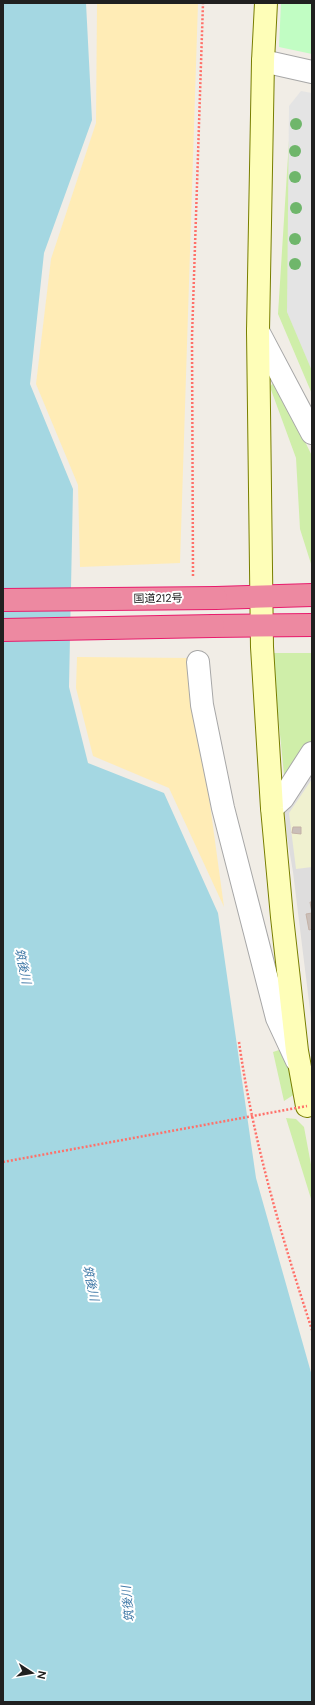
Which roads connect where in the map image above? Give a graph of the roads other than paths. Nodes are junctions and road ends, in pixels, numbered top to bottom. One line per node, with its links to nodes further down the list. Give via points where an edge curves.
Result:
1 (266, 3): 2 (street)
2 (263, 61): 3 (street); 4 (street)
3 (312, 72)
4 (258, 331): 5 (street); 7 (street)
5 (312, 433)
6 (312, 595): 7 (highway, 国道212号)
7 (262, 596): 8 (highway, 国道212号, bridge); 9 (street)
8 (3, 600)
9 (263, 625): 10 (highway); 11 (highway, bridge); 14 (street, via 262,646)
10 (312, 625)
11 (3, 630)
12 (198, 662): 15 (street, via 202,705 223,808 277,1018)
13 (312, 753): 14 (street, via 283,798)
14 (272, 808): 15 (street)
15 (304, 1059): 16 (street)
16 (307, 1106)

